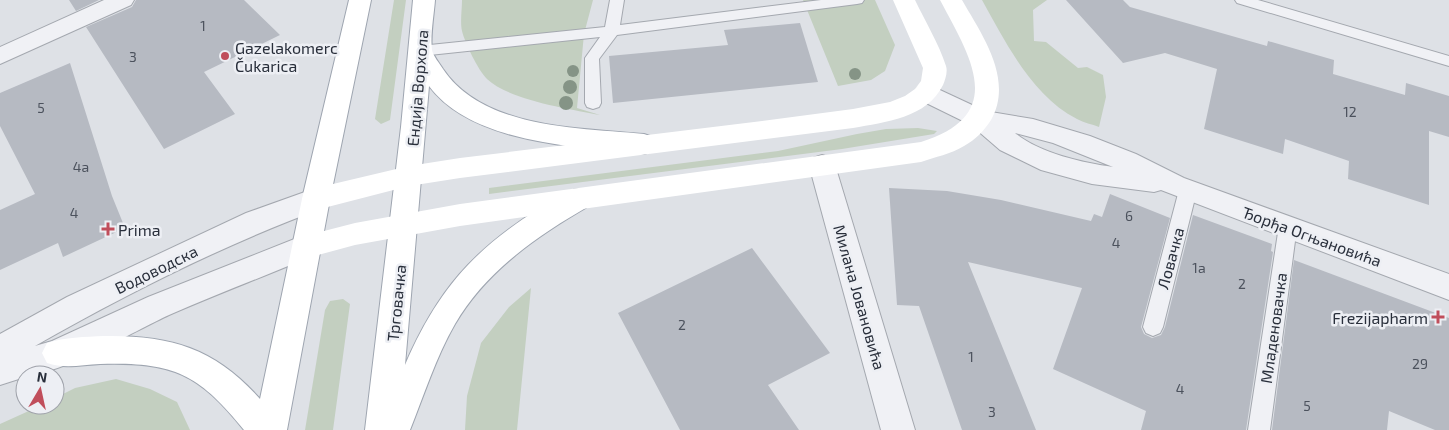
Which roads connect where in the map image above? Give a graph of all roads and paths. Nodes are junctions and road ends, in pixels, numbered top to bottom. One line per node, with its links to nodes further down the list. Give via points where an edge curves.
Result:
1 (123, 0): 11 (street)
2 (360, 0): 20 (main road)
3 (424, 0): 10 (main road, Ендија Ворхола)
4 (617, 0): 9 (lane)
5 (857, 0): 9 (lane)
6 (904, 0): 13 (main road, via 935,68 935,77)
7 (951, 0): 15 (main road, via 985,65 987,98)
8 (1242, 0): 12 (lane)
9 (612, 31): 10 (lane); 14 (lane, via 592,58)
10 (420, 51): 16 (main road, via 450,94 470,108 506,123 563,136); 18 (main road, Ендија Ворхола)
11 (0, 56)
12 (1449, 61)
13 (927, 93): 15 (street, Ђорђа Огњановића); 16 (main road, via 906,106 875,113)
14 (593, 103)
15 (980, 119): 17 (main road, via 957,139 921,152); 19 (street, Ђорђа Огњановића, via 1009,143 1050,163 1092,174)
16 (644, 144): 18 (main road)
17 (822, 165): 21 (main road); 34 (street, Милана Јовановића)
18 (409, 176): 20 (main road); 22 (main road, Трговачка)
19 (1182, 187): 23 (street, Ђорђа Огњановића); 26 (lane, Ловачка)
20 (316, 198): 24 (main road); 27 (street, Водоводска, via 229,234 78,306)
21 (579, 198): 22 (main road); 33 (main road, via 524,230 464,289 433,337)
22 (404, 225): 24 (main road); 32 (main road, Трговачка)
23 (1288, 226): 25 (street, Ђорђа Огњановића); 35 (lane, Младеновачка)
24 (307, 246): 28 (street, via 159,306); 31 (main road)
25 (1449, 287)
26 (1152, 327)
27 (0, 350)
28 (58, 353): 29 (street); 30 (main road, via 133,351 196,364 218,379)
29 (0, 371)
30 (265, 430)
31 (270, 430)
32 (382, 430)
33 (393, 430)
34 (898, 430)
35 (1259, 430)

